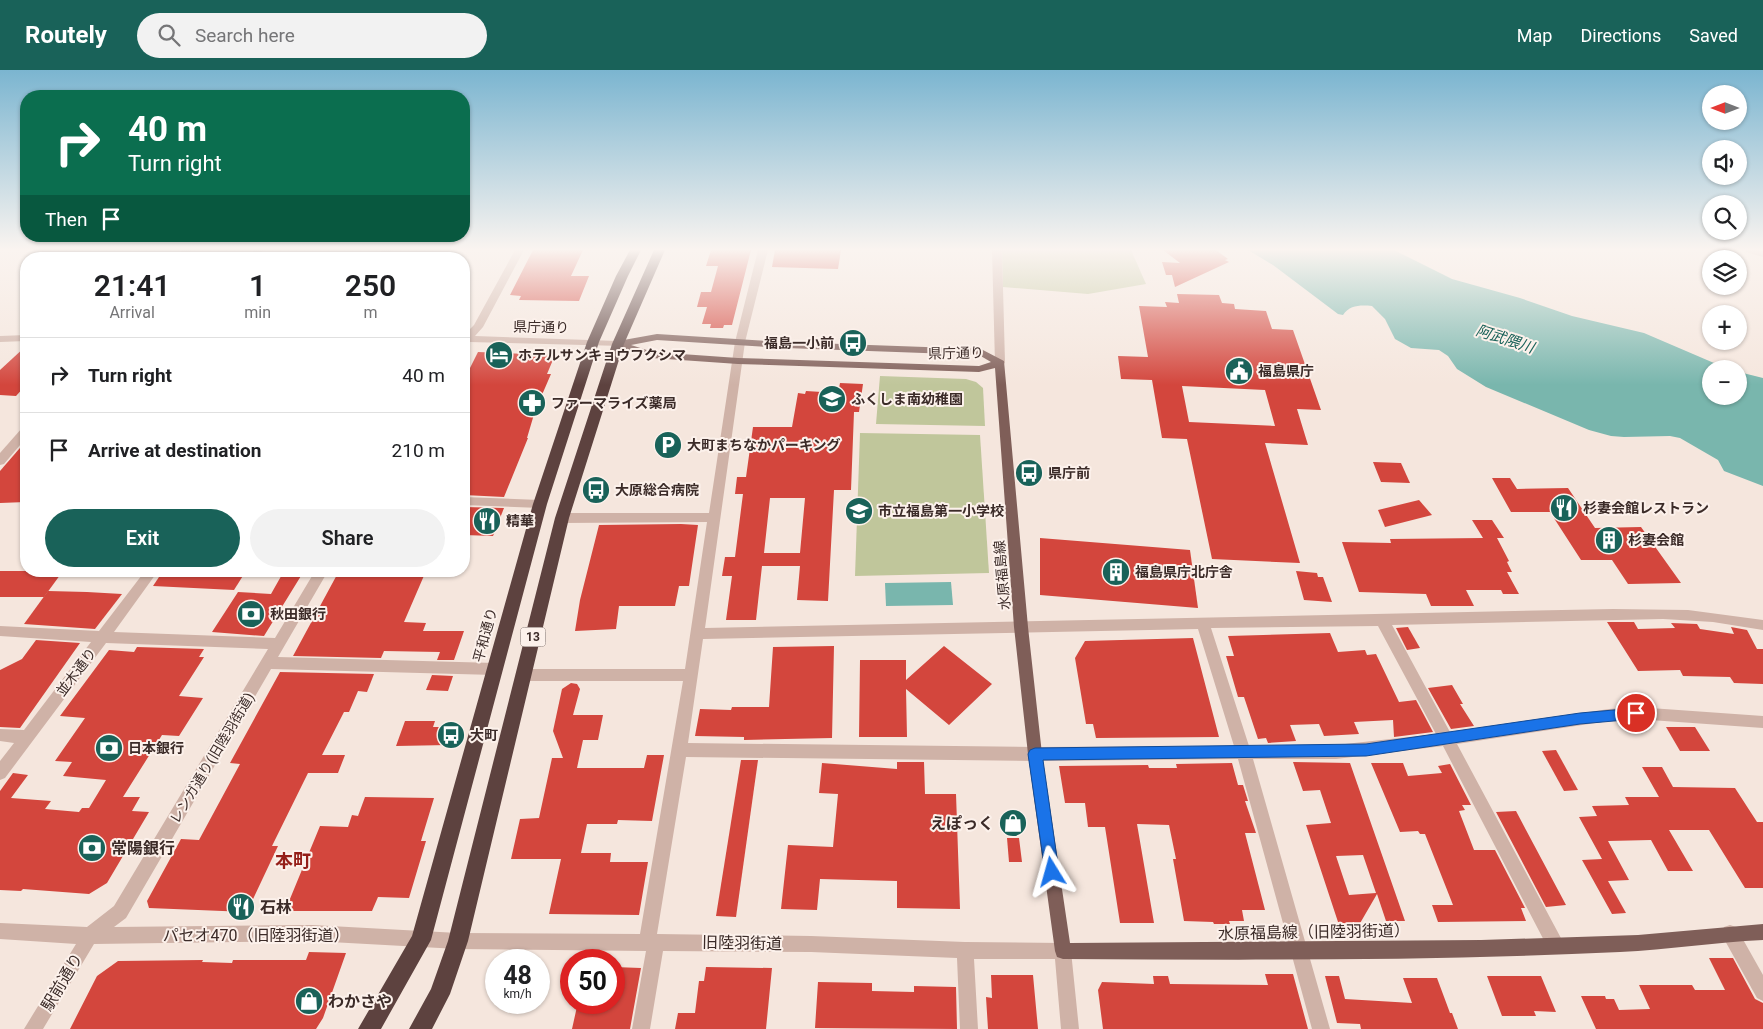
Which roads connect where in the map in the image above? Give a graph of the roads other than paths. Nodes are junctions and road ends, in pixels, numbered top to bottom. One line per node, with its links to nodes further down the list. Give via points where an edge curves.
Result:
1 (496, 295): 6 (street, via 478,327)
2 (613, 295): 10 (highway, 平和通り / 13)
3 (639, 295): 12 (highway, 13)
4 (752, 295): 11 (street)
5 (998, 295): 14 (street)
6 (470, 334)
7 (20, 338): 8 (street)
8 (0, 339)
9 (470, 340): 10 (street, 県庁通り)
10 (592, 342): 12 (street, 県庁通り); 18 (highway, 平和通り / 13)
11 (740, 342): 12 (main road, 県庁通り, via 657,338); 13 (street); 14 (main road, 県庁通り, via 981,352)
12 (618, 344): 13 (main road, 県庁通り, via 652,355); 20 (highway, 13)
13 (738, 361): 14 (main road, 県庁通り, via 979,369); 19 (street)
14 (1000, 364): 26 (main road, 水原福島線)
15 (20, 440): 16 (street)
16 (0, 461)
17 (470, 501): 18 (street)
18 (540, 504): 32 (highway, 平和通り / 13)
19 (714, 517): 20 (street); 28 (street)
20 (562, 518): 33 (highway, 13)
21 (148, 577): 29 (street, 並木通り)
22 (318, 577): 30 (street, レンガ通り(旧陸羽街道))
23 (1382, 620): 24 (street); 25 (street, via 1690,614 1734,618); 38 (street)
24 (1203, 624): 26 (street); 40 (street)
25 (1763, 625)
26 (1021, 627): 28 (street); 41 (main road, 水原福島線)
27 (0, 631): 29 (street)
28 (697, 634): 34 (street)
29 (102, 638): 30 (street); 37 (street, 並木通り)
30 (278, 644): 31 (street, レンガ通り(旧陸羽街道))
31 (268, 664): 32 (street); 46 (street, レンガ通り(旧陸羽街道), via 120,912)
32 (495, 669): 47 (highway, 平和通り / 13)
33 (524, 675): 34 (street); 48 (highway, 13)
34 (691, 675): 39 (street)
35 (1763, 722): 38 (street, via 1636,713)
36 (0, 735): 37 (street)
37 (27, 737): 42 (street, 並木通り)
38 (1447, 739): 40 (street, via 1366,750); 50 (street)
39 (680, 750): 41 (street); 49 (street)
40 (1244, 753): 41 (street); 53 (street)
41 (1035, 754): 52 (main road)
42 (0, 773)
43 (0, 931): 46 (street, パセオ470（旧陸羽街道）)
44 (1763, 932): 45 (main road, 水原福島線（旧陸羽街道）)
45 (1730, 933): 50 (main road, 水原福島線（旧陸羽街道）, via 1622,944); 54 (street)
46 (90, 936): 47 (street, パセオ470（旧陸羽街道）, via 312,933); 55 (street, 駅前通り)
47 (421, 940): 48 (street, 旧陸羽街道); 56 (highway, 平和通り / 13)
48 (458, 940): 49 (street, 旧陸羽街道); 57 (highway, 13, via 440,994)
49 (652, 942): 51 (street, 旧陸羽街道); 58 (street)
50 (1556, 946): 53 (main road, 水原福島線（旧陸羽街道）)
51 (965, 950): 52 (street, 旧陸羽街道); 59 (street)
52 (1063, 951): 53 (main road, 水原福島線（旧陸羽街道）); 60 (street)
53 (1301, 952): 61 (street)
54 (1763, 992)
55 (33, 1029)
56 (369, 1029)
57 (420, 1029)
58 (641, 1029)
59 (969, 1029)
60 (1070, 1029)
61 (1321, 1029)

